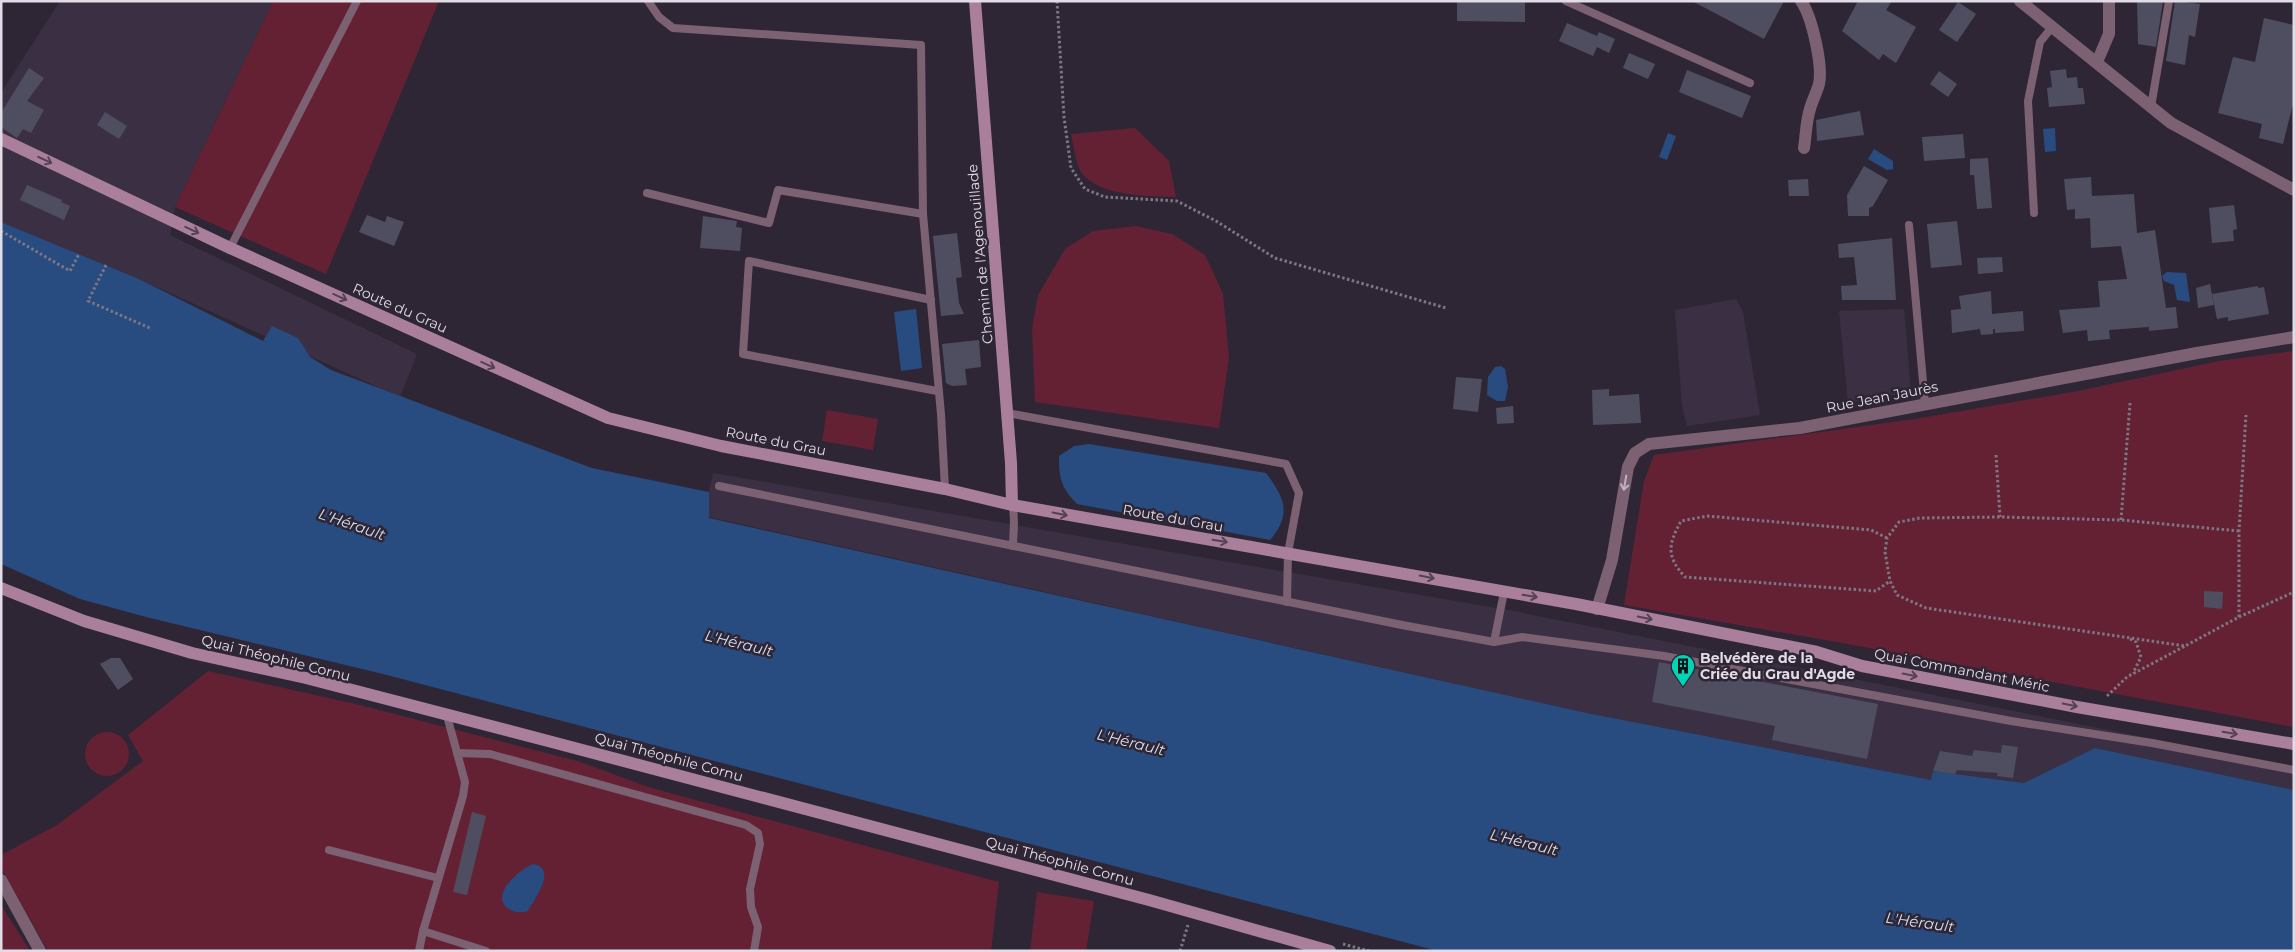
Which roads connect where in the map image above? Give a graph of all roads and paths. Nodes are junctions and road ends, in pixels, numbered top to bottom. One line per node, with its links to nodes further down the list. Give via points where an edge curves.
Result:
1 (356, 1): 22 (lane)
2 (648, 1): 19 (lane, via 659,17 673,28 921,45)
3 (974, 1): 32 (street, Chemin de l'Agenouillade)
4 (1057, 1): 26 (path, via 1064,116 1072,168 1085,189 1105,197 1177,201 1275,258)
5 (1566, 1): 12 (lane)
6 (1801, 1): 15 (street, via 1814,34 1820,75)
7 (2020, 1): 10 (street)
8 (2109, 1): 11 (street, via 2110,34)
9 (2169, 1): 13 (lane)
10 (2053, 26): 11 (street); 18 (lane, via 2040,42 2028,101)
11 (2097, 62): 13 (street)
12 (1750, 83)
13 (2151, 107): 16 (street, via 2171,123)
14 (1, 139): 22 (street, Route du Grau, one-way to 22)
15 (1804, 148)
16 (2294, 190)
17 (647, 193): 19 (lane, via 769,223 778,190)
18 (2034, 213)
19 (923, 214): 25 (lane)
20 (1908, 225): 31 (lane)
21 (1, 231): 23 (path, via 70,270)
22 (230, 248): 36 (street, Route du Grau, one-way to 36, via 608,418 721,446)
23 (79, 254)
24 (106, 265): 27 (path, via 88,301)
25 (931, 300): 29 (lane); 29 (lane, via 750,261 743,354)
26 (1446, 308)
27 (152, 329)
28 (2294, 337): 31 (street, Rue Jean Jaurès)
29 (937, 391): 36 (lane)
30 (2130, 403): 39 (path)
31 (1925, 404): 49 (street, Rue Jean Jaurès, one-way to 49, via 1800,428 1649,444 1635,453 1628,467 1612,560)
32 (1007, 414): 37 (street, Chemin de l'Agenouillade); 43 (lane, via 1286,464 1298,493)
33 (2246, 415): 40 (path)
34 (1996, 455): 38 (path)
35 (719, 486): 42 (lane)
36 (945, 489): 37 (street, Route du Grau)
37 (1012, 505): 42 (lane, via 1015,513); 43 (street, Route du Grau, one-way to 43)
38 (2000, 517): 39 (path); 41 (path, via 1920,518 1899,522)
39 (2121, 520): 40 (path)
40 (2239, 531): 50 (path)
41 (1887, 538): 44 (path, via 1885,552); 44 (path, via 1871,530 1707,516 1682,521 1669,552 1686,577 1876,591)
42 (1013, 546): 48 (lane)
43 (1288, 553): 46 (street, Route du Grau, one-way to 46); 48 (lane)
44 (1890, 581): 51 (path, via 1897,594 1926,608)
45 (1, 588): 56 (street, Quai Théophile Cornu, via 84,621 192,653 306,678)
46 (1504, 592): 49 (street, Route du Grau, one-way to 49); 52 (lane)
47 (2294, 592): 50 (path)
48 (1287, 602): 52 (lane)
49 (1597, 609): 55 (street, Quai Commandant Méric, one-way to 55, via 1817,652 1862,666)
50 (2239, 617): 53 (path)
51 (2127, 637): 53 (path); 54 (path, via 2136,642 2141,656)
52 (1494, 642): 59 (lane, via 1522,636 1664,656)
53 (2185, 646): 54 (path)
54 (2132, 674): 55 (path, via 2113,689 2105,699)
55 (2102, 711): 57 (street, Quai Commandant Méric, one-way to 57)
56 (447, 716): 58 (lane); 63 (street, Quai Théophile Cornu)
57 (2294, 744)
58 (457, 753): 61 (lane, via 465,782 463,796); 68 (lane, via 490,754 746,825 758,832 760,844 750,889 751,907 758,927)
59 (2294, 770)
60 (329, 850): 61 (lane)
61 (438, 878): 64 (lane)
62 (1, 880): 65 (street)
63 (1191, 913): 69 (path); 70 (street, Quai Théophile Cornu)
64 (423, 931): 66 (lane); 67 (lane)
65 (40, 951)
66 (419, 951)
67 (486, 951)
68 (754, 951)
69 (1180, 951)
70 (1330, 951)

